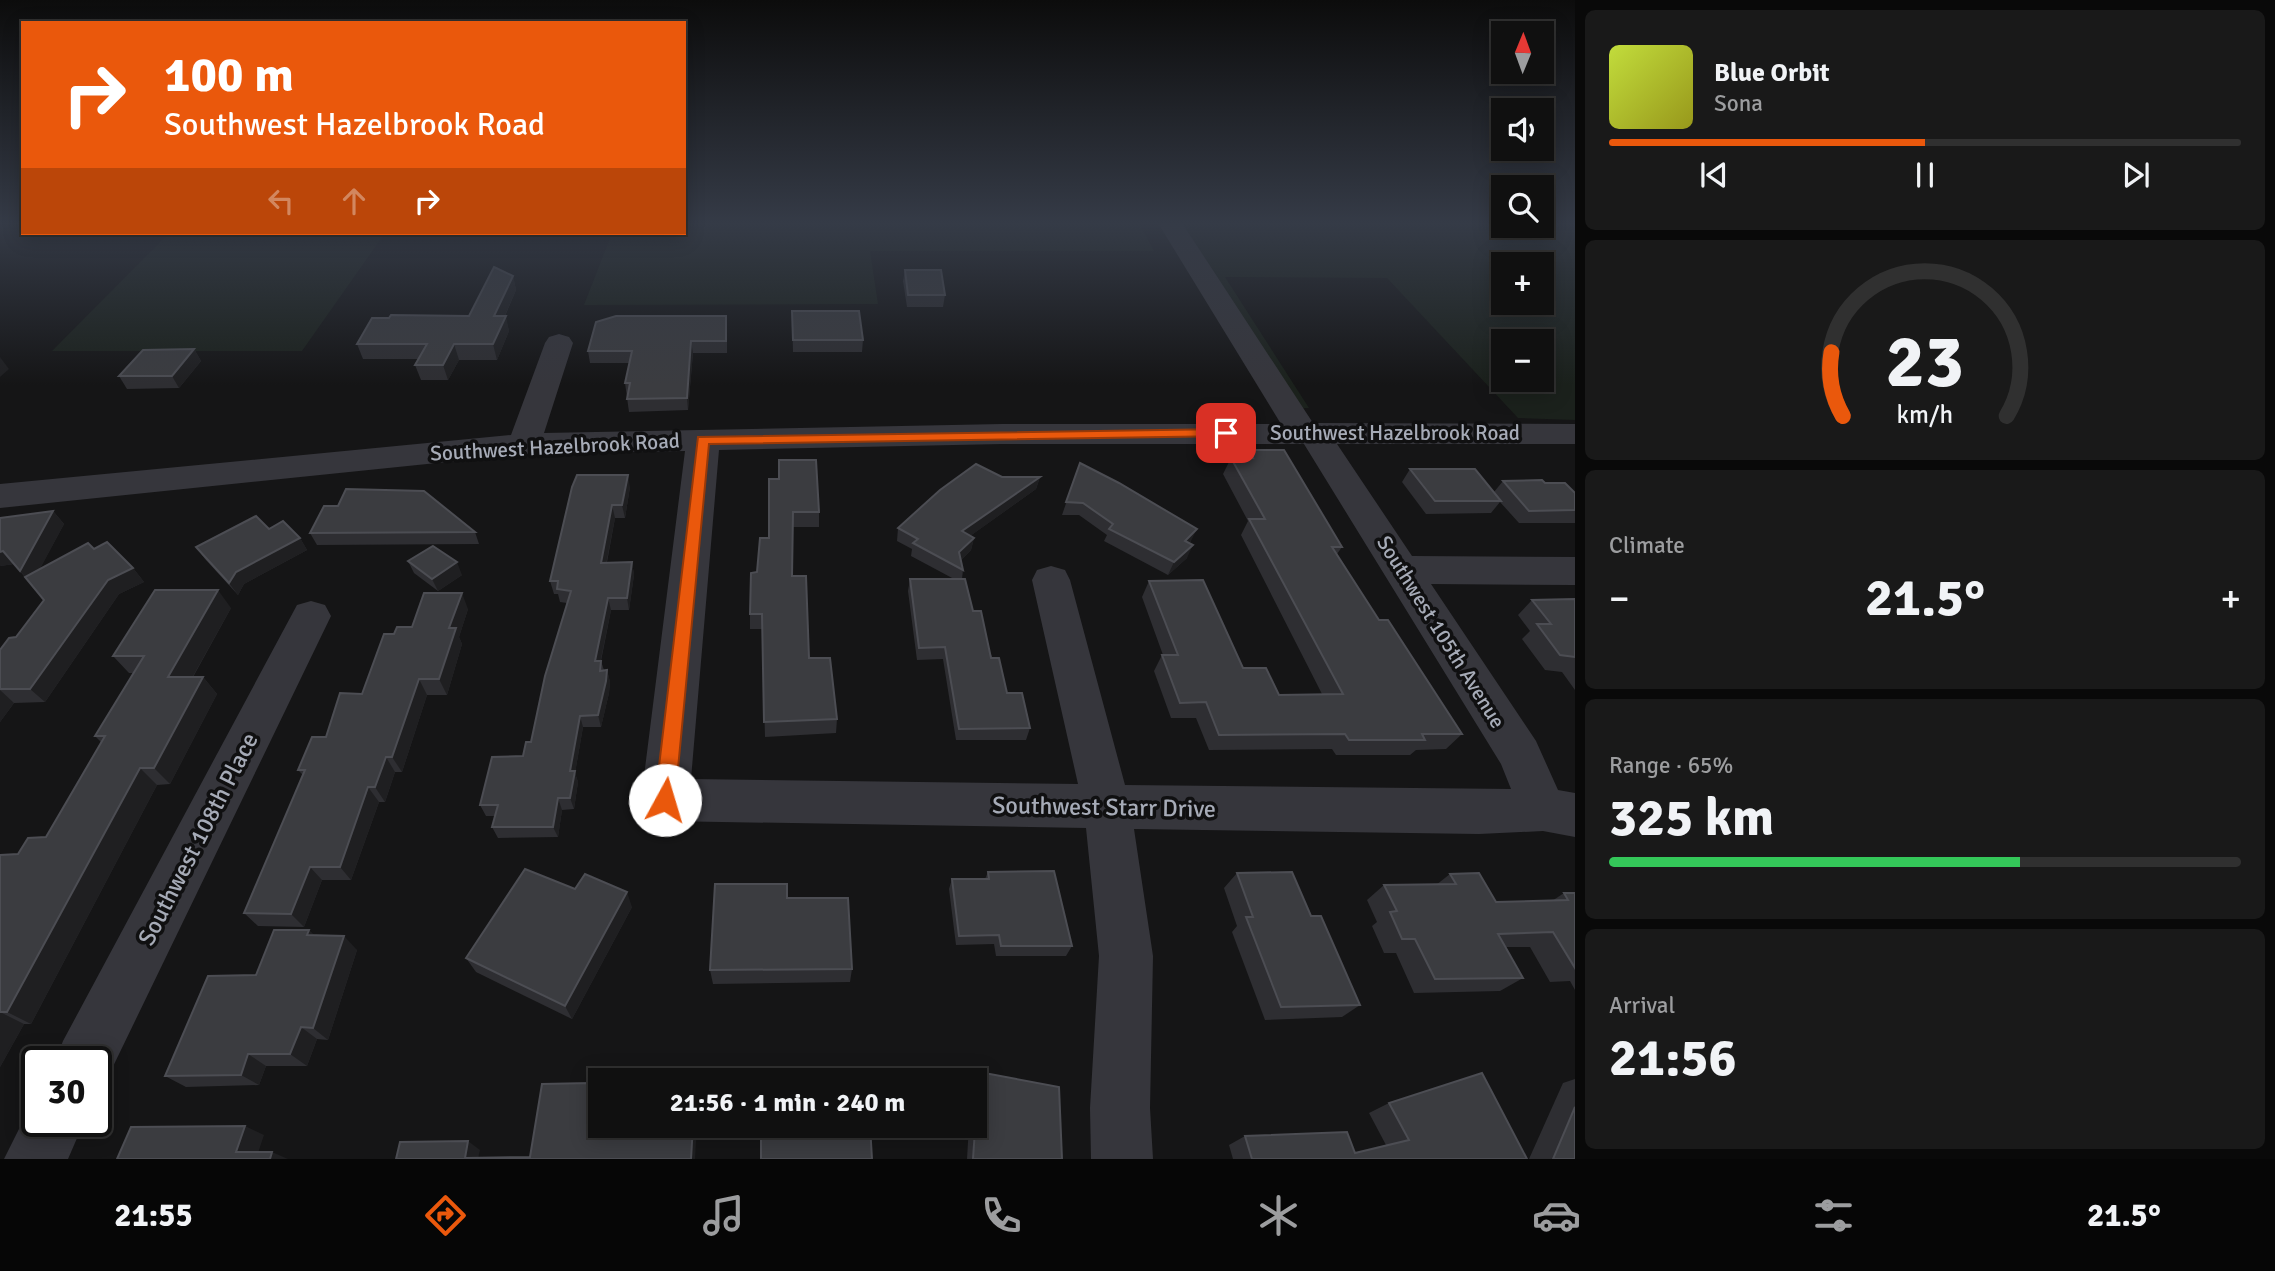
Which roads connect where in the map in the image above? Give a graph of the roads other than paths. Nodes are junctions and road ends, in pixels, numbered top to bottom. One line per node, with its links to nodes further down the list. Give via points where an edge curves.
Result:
1 (1206, 277): 3 (street, Southwest 105th Avenue)
2 (559, 343): 6 (street)
3 (1308, 433): 4 (street, Southwest Hazelbrook Road); 5 (street, Southwest Hazelbrook Road); 8 (street, Southwest 105th Avenue)
4 (1575, 434)
5 (703, 440): 6 (street, Southwest Hazelbrook Road); 12 (street, Southwest Starr Drive, via 665,800)
6 (524, 444): 7 (street, Southwest Hazelbrook Road)
7 (0, 496)
8 (1402, 570): 9 (street); 13 (street, Southwest 105th Avenue)
9 (1575, 571)
10 (1051, 579): 12 (street)
11 (311, 616): 14 (street, Southwest 108th Place)
12 (1108, 807): 13 (street, Southwest Starr Drive); 17 (street, via 1126,958)
13 (1559, 812)
14 (92, 1046)
15 (46, 1137): 16 (street)
16 (35, 1159)
17 (1122, 1159)

